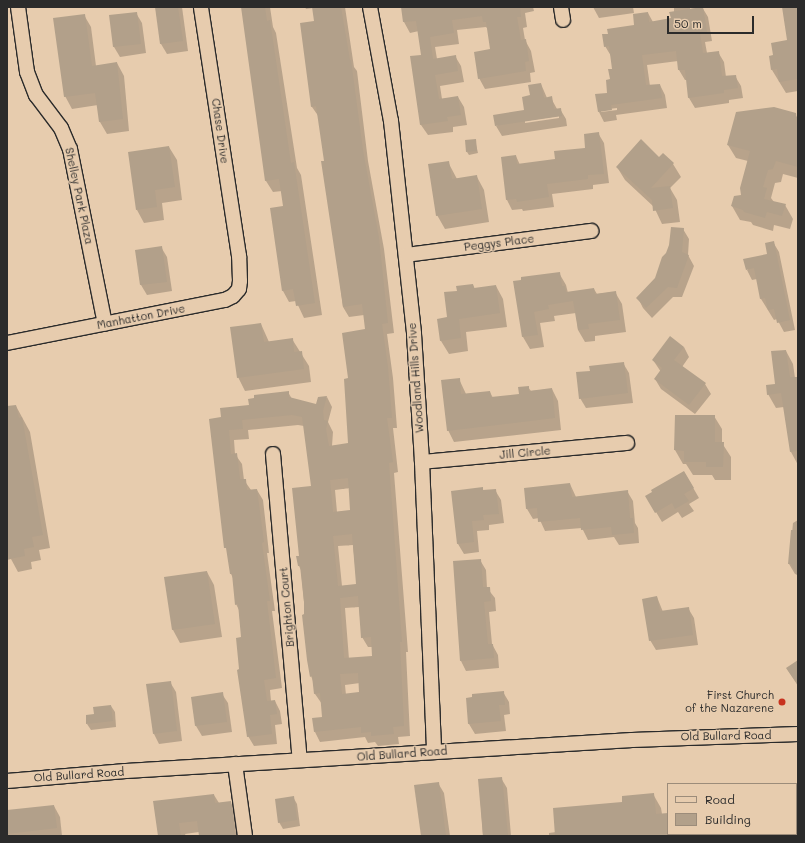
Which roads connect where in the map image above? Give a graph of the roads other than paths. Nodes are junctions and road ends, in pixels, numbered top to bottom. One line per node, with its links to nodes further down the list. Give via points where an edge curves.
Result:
1 (18, 7): 7 (street, Shelley Park Plaza, via 27,72 36,95 61,128 70,149)
2 (202, 7): 6 (street, Chase Drive)
3 (370, 7): 5 (street, Woodland Hills Drive, via 391,121)
4 (591, 231): 5 (street, Peggys Place)
5 (406, 255): 11 (street, Woodland Hills Drive)
6 (238, 256): 7 (street, Manhatton Drive, via 240,281 239,289 233,296 225,300)
7 (105, 324): 8 (street, Manhatton Drive)
8 (7, 343)
9 (627, 443): 11 (street, Jill Circle)
10 (273, 454): 14 (street, Brighton Court)
11 (422, 462): 13 (street, Woodland Hills Drive)
12 (798, 734): 13 (street, Old Bullard Road, via 676,737)
13 (434, 752): 14 (street, Old Bullard Road)
14 (300, 760): 15 (street, Old Bullard Road)
15 (235, 764): 16 (street, Old Bullard Road); 17 (street)
16 (7, 781)
17 (245, 836)

